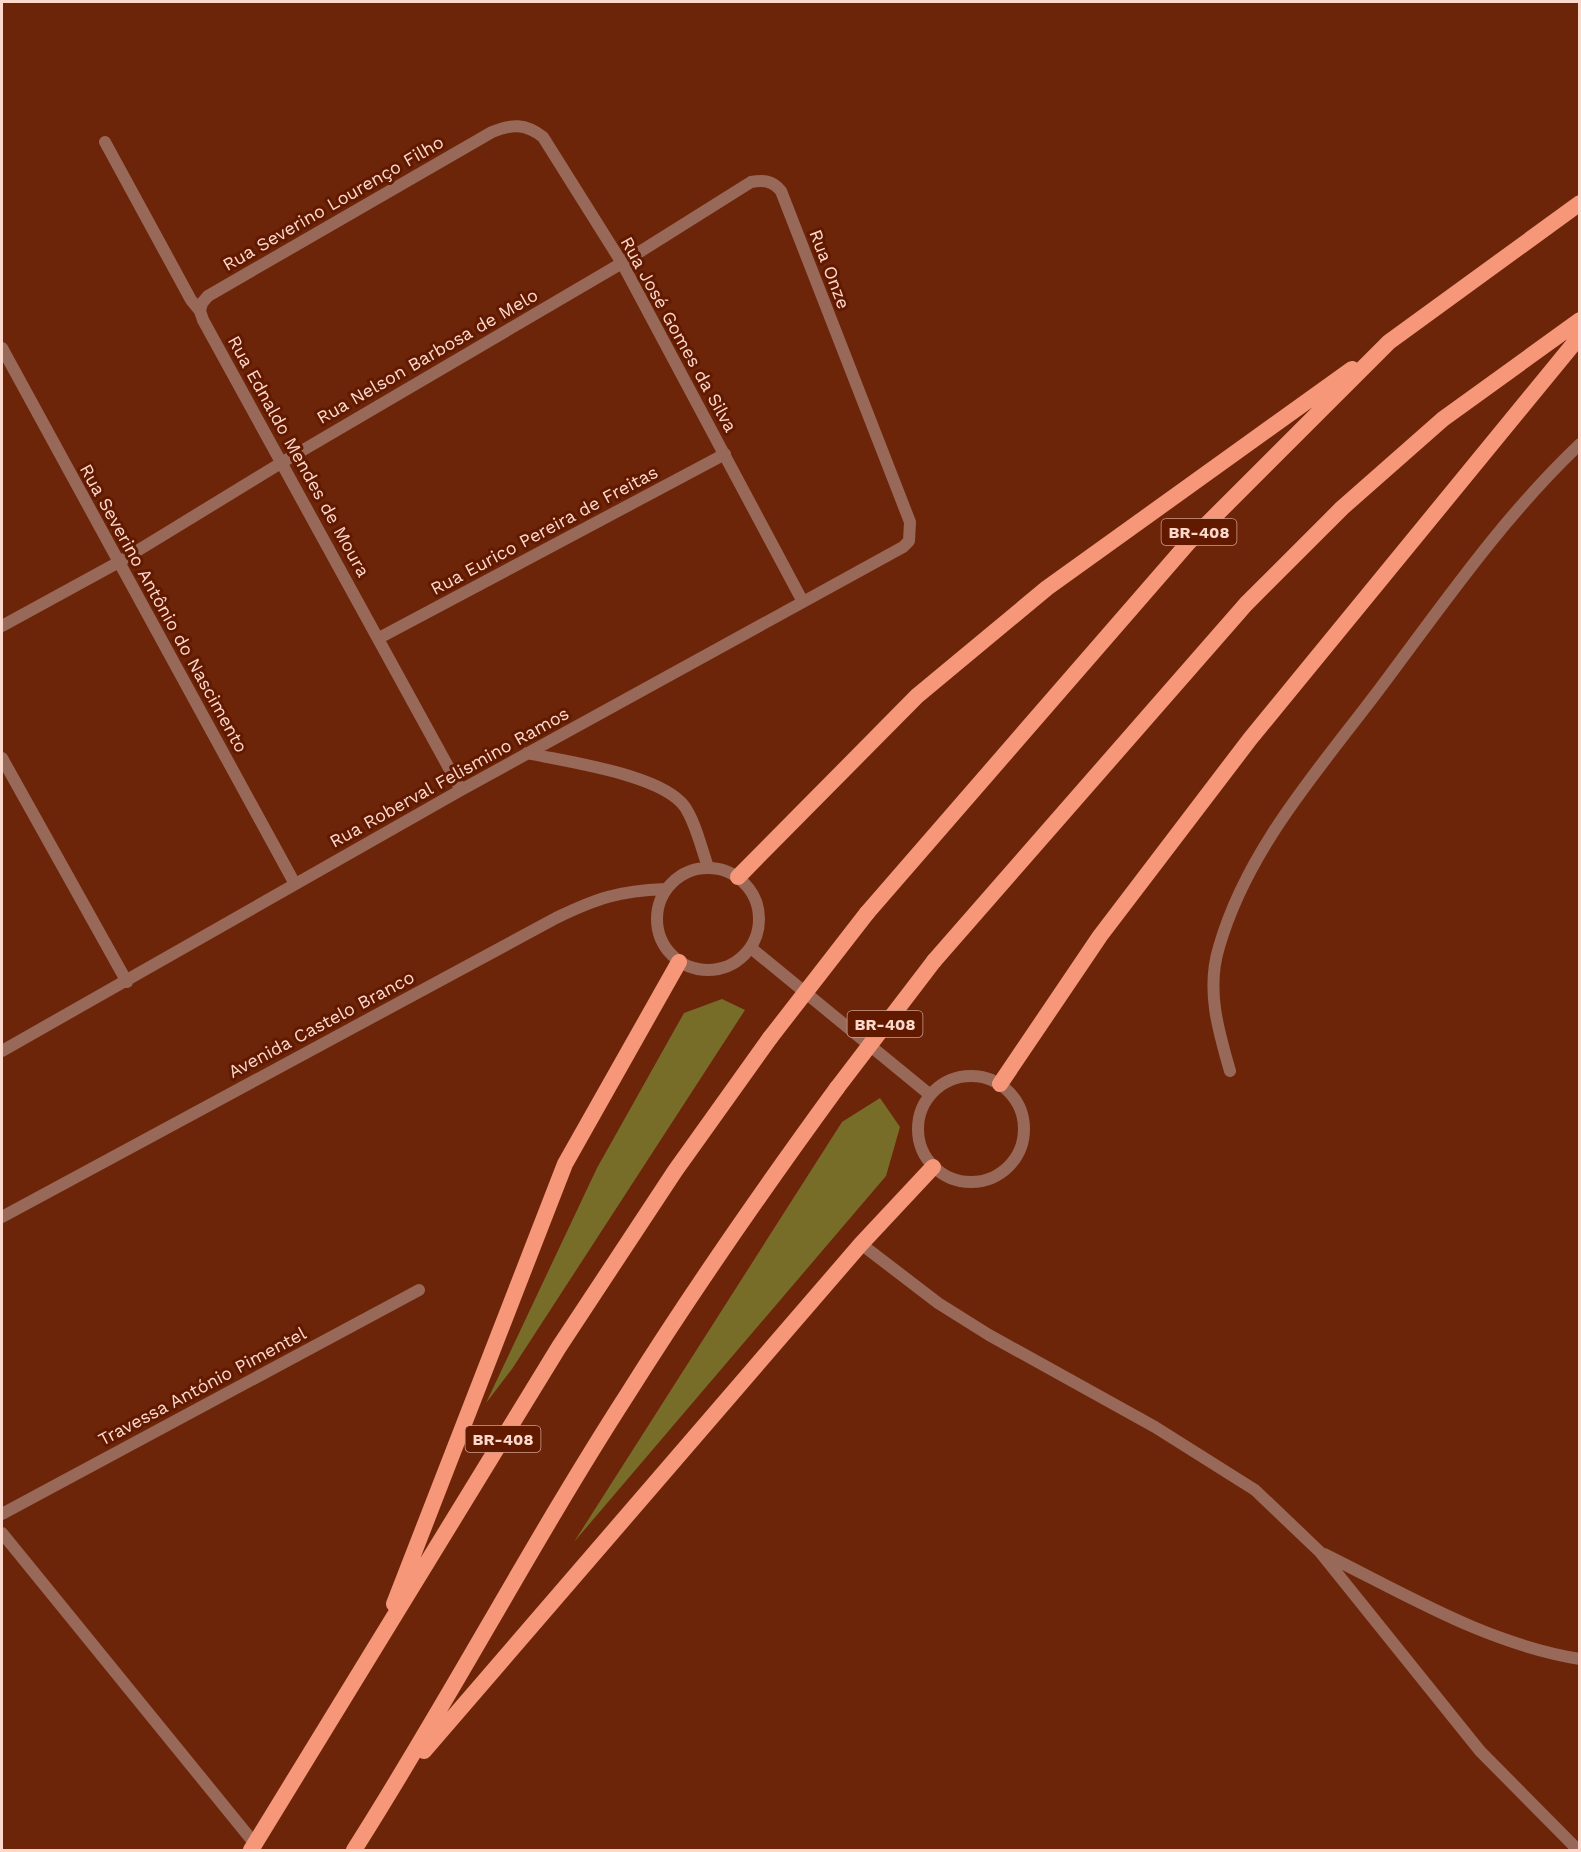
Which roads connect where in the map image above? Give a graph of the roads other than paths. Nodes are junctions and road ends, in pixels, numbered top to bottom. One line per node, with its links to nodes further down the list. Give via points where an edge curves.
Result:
1 (492, 132): 4 (street, Rua José Gomes da Silva, via 520,125 543,137); 5 (street, Rua Severino Lourenço Filho, via 208,296)
2 (105, 142): 5 (street, Rua Ednaldo Mendes de Moura)
3 (1580, 203): 8 (highway, BR-408)
4 (622, 263): 11 (street, Rua José Gomes da Silva); 12 (street, Rua Nelson Barbosa de Melo); 13 (street, Rua Onze, via 751,182 776,185 906,511)
5 (200, 311): 12 (street, Rua Ednaldo Mendes de Moura)
6 (1580, 320): 41 (highway, BR-408, bridge, via 1443,419 1342,508 1246,604 934,961 748,1211 626,1396)
7 (1580, 336): 30 (highway, via 1250,739 1100,936)
8 (1389, 342): 22 (highway, via 1047,588 917,696); 39 (highway, BR-408, bridge, via 1189,542 867,913 770,1038 675,1171 559,1347)
9 (2, 348): 14 (street, Rua Severino Antônio do Nascimento)
10 (1580, 444): 29 (street, via 1546,475 1497,533 1276,826 1234,899 1218,949 1213,990 1216,1024)
11 (725, 454): 15 (street, Rua José Gomes da Silva); 17 (street, Rua Eurico Pereira de Freitas)
12 (281, 463): 14 (street, Rua Nelson Barbosa de Melo); 17 (street, Rua Ednaldo Mendes de Moura)
13 (911, 534): 15 (street, Rua Roberval Felismino Ramos, via 903,547)
14 (119, 562): 16 (street, Rua Nelson Barbosa de Melo); 23 (street, Rua Severino Antônio do Nascimento)
15 (803, 602): 18 (street, Rua Roberval Felismino Ramos)
16 (2, 626)
17 (379, 638): 20 (street, Rua Ednaldo Mendes de Moura)
18 (527, 753): 20 (street, Rua Roberval Felismino Ramos); 21 (street, via 633,777 671,792 689,815)
19 (2, 758): 27 (street)
20 (461, 790): 23 (street, Rua Roberval Felismino Ramos)
21 (708, 867): 22 (street); 24 (street, via 691,869)
22 (738, 877): 25 (street, via 757,902 758,933)
23 (295, 884): 27 (street, Rua Roberval Felismino Ramos)
24 (665, 889): 26 (street, via 658,903 657,928 667,951); 33 (street, Avenida Castelo Branco, via 630,890 597,898 556,918)
25 (751, 948): 26 (street, via 740,960 710,971); 31 (street)
26 (679, 962): 39 (highway, via 565,1164)
27 (127, 982): 28 (street, Rua Roberval Felismino Ramos)
28 (2, 1051)
29 (1230, 1071)
30 (1000, 1084): 31 (street, via 986,1077 955,1077); 32 (street, via 1013,1096 1024,1130 1022,1147 1013,1163 999,1174 974,1182 948,1177)
31 (929, 1094): 32 (street, via 919,1116 918,1140)
32 (933, 1167): 34 (highway)
33 (2, 1217)
34 (861, 1244): 38 (street, via 968,1322 1155,1427 1255,1490); 41 (highway)
35 (419, 1290): 36 (street, Travessa António Pimentel)
36 (2, 1514)
37 (2, 1533): 42 (street)
38 (1320, 1552): 40 (street, via 1485,1634 1542,1653); 44 (street, via 1480,1751)
39 (378, 1646): 42 (highway, BR-408)
40 (1580, 1659)
41 (396, 1784): 43 (highway, BR-408)
42 (253, 1847)
43 (354, 1851)
44 (1578, 1851)

